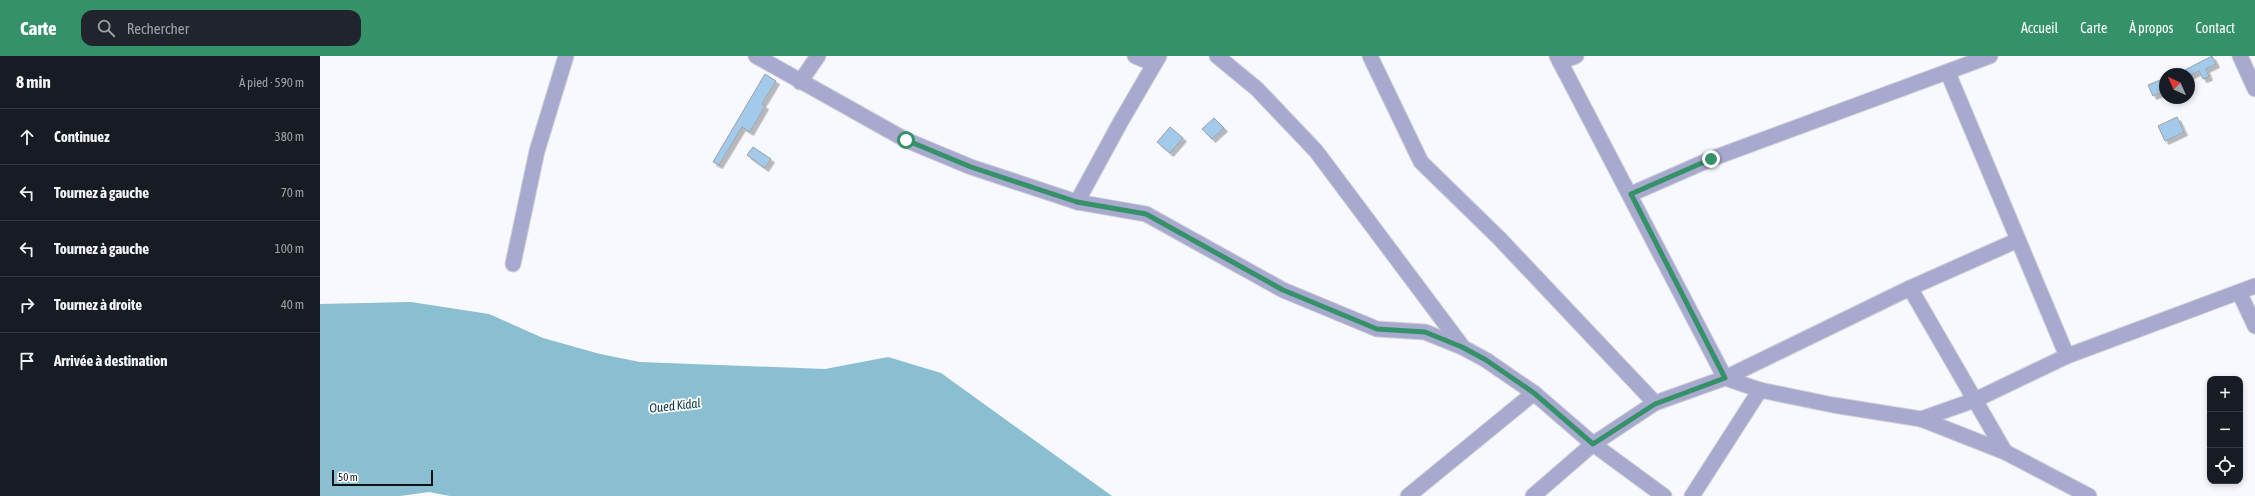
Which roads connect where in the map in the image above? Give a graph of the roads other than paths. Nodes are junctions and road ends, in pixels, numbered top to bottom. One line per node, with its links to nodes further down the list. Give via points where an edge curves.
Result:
1 (566, 56): 18 (street, via 537,151)
2 (756, 56): 13 (street)
3 (818, 56): 13 (street)
4 (1135, 56): 11 (street)
5 (1217, 56): 23 (street, via 1257,89 1316,151)
6 (1370, 56): 29 (street, via 1421,162 1499,238)
7 (1576, 56): 10 (street)
8 (1990, 56): 12 (street)
9 (2240, 56): 14 (street)
10 (1559, 59): 15 (street)
11 (1157, 60): 16 (street)
12 (1948, 73): 15 (street, via 1711,159); 17 (street)
13 (800, 82): 16 (street, via 906,140 971,167)
14 (2255, 89)
15 (1631, 194): 25 (street)
16 (1077, 202): 23 (street, via 1146,214 1283,290 1377,329 1425,332)
17 (2018, 240): 20 (street); 24 (street)
18 (513, 264)
19 (2255, 286): 21 (street)
20 (1910, 288): 25 (street); 28 (street)
21 (2239, 292): 22 (street); 24 (street)
22 (2255, 326)
23 (1462, 347): 27 (street)
24 (2066, 356): 28 (street)
25 (1725, 378): 26 (street); 29 (street)
26 (1760, 390): 30 (street); 36 (street)
27 (1534, 393): 31 (street); 33 (street)
28 (1975, 400): 30 (street); 32 (street)
29 (1655, 404): 31 (street)
30 (1921, 419): 32 (street)
31 (1593, 444): 34 (street); 35 (street)
32 (2004, 452): 37 (street)
33 (1408, 496)
34 (1533, 496)
35 (1664, 496)
36 (1692, 496)
37 (2089, 496)

